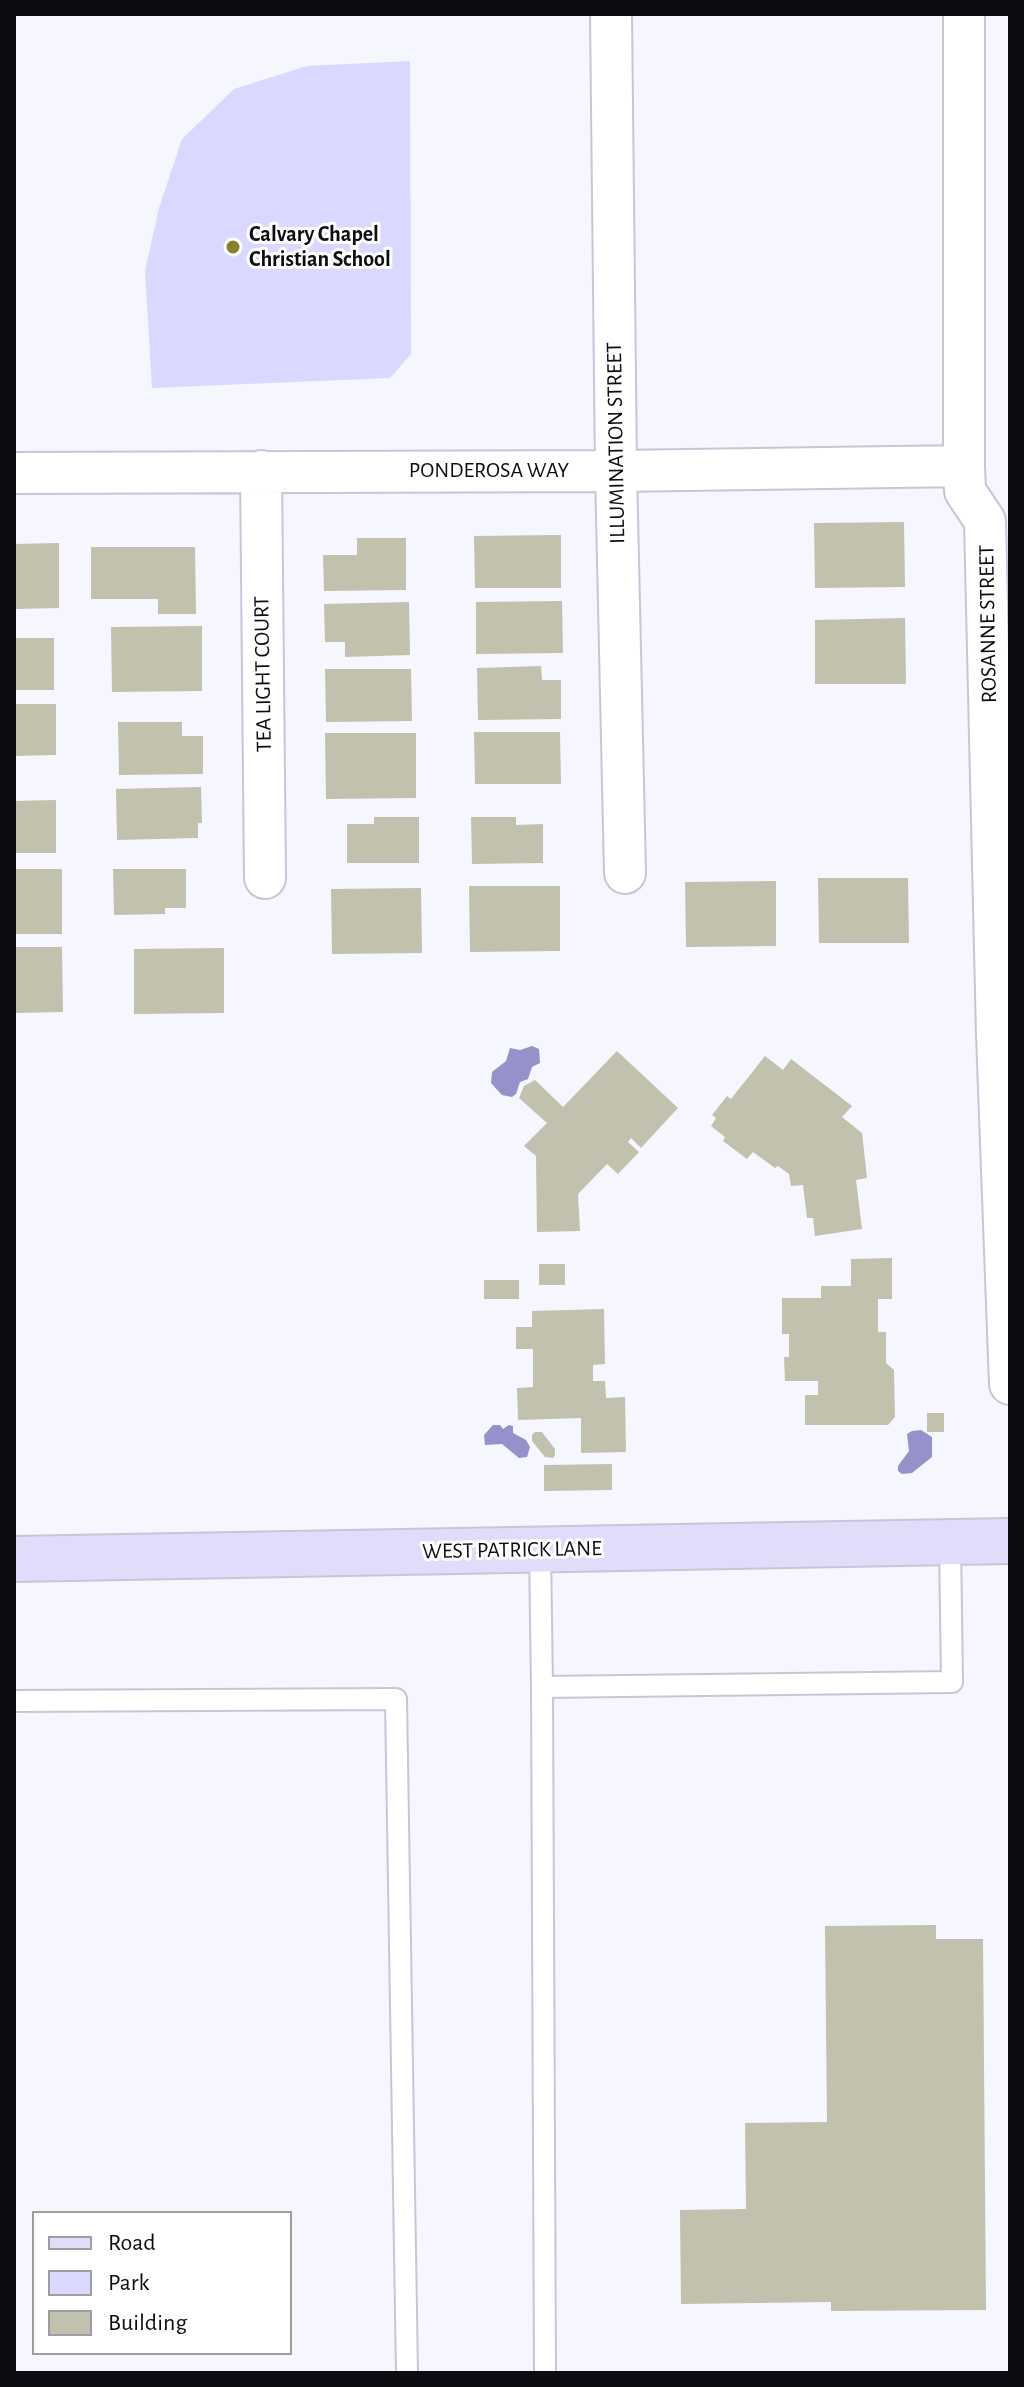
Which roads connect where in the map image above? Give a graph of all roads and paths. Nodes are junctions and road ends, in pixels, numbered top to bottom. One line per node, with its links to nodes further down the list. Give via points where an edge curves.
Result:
1 (611, 14): 5 (street, ILLUMINATION STREET)
2 (964, 14): 3 (street, ROSANNE STREET)
3 (964, 466): 5 (street, PONDEROSA WAY); 9 (street, ROSANNE STREET, via 965,491 985,521)
4 (261, 471): 5 (street, PONDEROSA WAY); 6 (street, PONDEROSA WAY); 8 (street, TEA LIGHT COURT)
5 (616, 471): 7 (street, ILLUMINATION STREET)
6 (14, 473)
7 (625, 873)
8 (265, 878)
9 (1010, 1384)
10 (1010, 1541): 11 (street, WEST PATRICK LANE)
11 (950, 1542): 12 (street, WEST PATRICK LANE); 14 (lane, via 952,1682)
12 (540, 1549): 13 (street, WEST PATRICK LANE); 14 (lane)
13 (14, 1559)
14 (542, 1687): 17 (lane)
15 (14, 1701): 16 (lane, via 396,1699)
16 (407, 2373)
17 (545, 2373)

